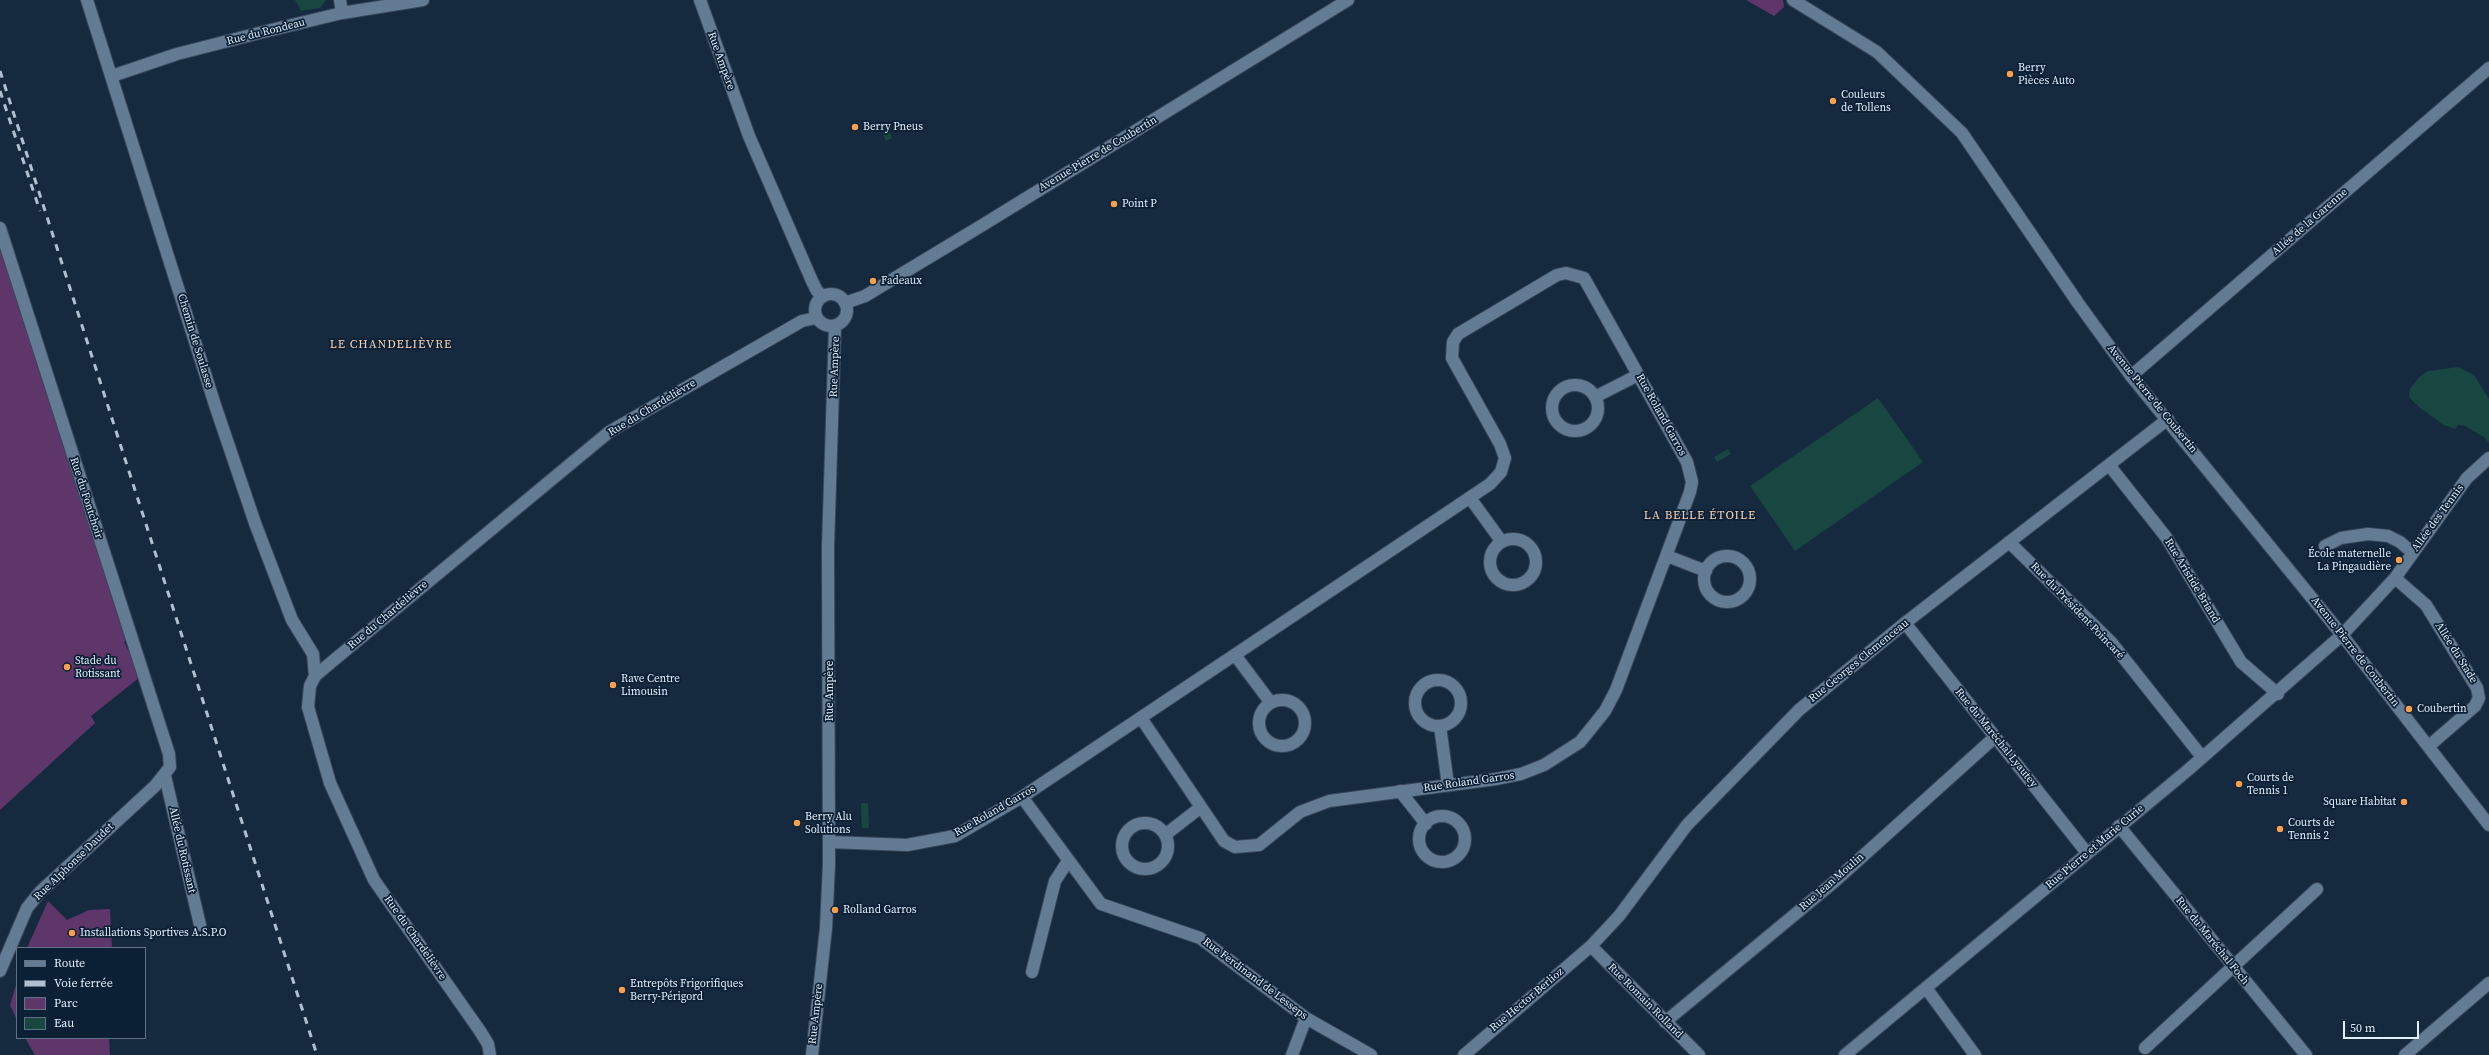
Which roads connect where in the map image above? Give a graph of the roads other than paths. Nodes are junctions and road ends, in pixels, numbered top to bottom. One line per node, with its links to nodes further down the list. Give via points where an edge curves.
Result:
1 (87, 0): 9 (street, Chemin de Soulasse)
2 (340, 0): 7 (street)
3 (423, 0): 7 (street, Rue du Rondeau)
4 (700, 0): 11 (street, Rue Ampère, via 748,136 812,281)
5 (1348, 0): 12 (street, Avenue Pierre de Coubertin, via 865,296)
6 (1793, 0): 16 (street, Avenue Pierre de Coubertin, via 1877,52 1962,133)
7 (342, 13): 9 (street, Rue du Rondeau, via 178,54)
8 (2489, 68): 16 (street, Allée de la Garenne)
9 (112, 76): 32 (street, Chemin de Soulasse, via 212,397 252,515 292,620 313,654)
10 (0, 228): 40 (street, Rue du Fontchoir, via 169,754)
11 (823, 296): 12 (street, via 838,295); 13 (street, via 816,303)
12 (845, 303): 14 (street, via 844,319)
13 (816, 318): 14 (street, via 822,324); 32 (street, Rue du Chardelièvre, via 802,321 609,432)
14 (835, 326): 49 (street, Rue Ampère, via 828,547)
15 (1638, 375): 17 (street); 21 (street, Rue Roland Garros, via 1584,278 1574,274 1557,275 1458,334 1453,342 1452,358 1500,444 1505,458 1498,476); 26 (street, Rue Roland Garros, via 1691,472 1690,492)
16 (2131, 376): 18 (street, Avenue Pierre de Coubertin)
17 (1595, 397)
18 (2168, 419): 20 (street, Rue Georges Clemenceau); 30 (street, Avenue Pierre de Coubertin)
19 (2489, 458): 25 (street, Allée des Tennis, via 2467,478)
20 (2109, 465): 23 (street, Rue Georges Clemenceau); 33 (street, Rue Aristide Briand, via 2166,537 2241,662)
21 (1470, 498): 22 (street); 31 (street, Rue Roland Garros)
22 (1502, 542)
23 (2009, 542): 29 (street, Rue Georges Clemenceau); 39 (street, Rue du Président Poincaré, via 2111,642)
24 (2325, 546): 25 (street, via 2341,538 2368,534 2388,536)
25 (2413, 553): 28 (street, Allée des Tennis)
26 (1667, 556): 27 (street); 41 (street, Rue Roland Garros, via 1616,690 1605,711 1580,742 1544,765 1521,774)
27 (1706, 571)
28 (2395, 578): 30 (street, Allée des Tennis); 38 (street, Allée du Stade, via 2426,605 2477,688 2479,698 2475,706)
29 (1905, 623): 37 (street, Rue du Maréchal Lyautey); 54 (street, Rue Georges Clemenceau, via 1799,710 1687,825 1619,916)
30 (2342, 636): 33 (street, Rue Pierre et Marie Curie); 38 (street, Avenue Pierre de Coubertin)
31 (1235, 655): 34 (street); 35 (street, Rue Roland Garros)
32 (315, 676): 63 (street, Rue du Chardelièvre, via 310,686 308,707 330,783 374,880 480,1031 488,1044)
33 (2278, 694): 39 (street, Rue Pierre et Marie Curie)
34 (1271, 703)
35 (1141, 718): 43 (street, Rue Roland Garros); 44 (street, Rue Roland Garros)
36 (1440, 726): 41 (street)
37 (1995, 737): 50 (street, Rue du Maréchal Lyautey); 61 (street, Rue Jean Moulin, via 1834,882)
38 (2429, 746): 46 (street, Avenue Pierre de Coubertin)
39 (2202, 757): 47 (street, Rue Pierre et Marie Curie)
40 (167, 772): 53 (street, Allée du Rotissant); 56 (street, Rue Alphonse Daudet, via 40,892 24,914)
41 (1448, 785): 42 (street, Rue Roland Garros)
42 (1400, 792): 44 (street, Rue Roland Garros, via 1329,801 1311,806 1259,845 1248,848 1235,847 1224,841); 45 (street)
43 (1022, 797): 49 (street, Rue Roland Garros, via 955,836 907,845); 51 (street, Rue Ferdinand de Lesseps)
44 (1201, 808): 48 (street)
45 (1426, 824)
46 (2489, 825)
47 (2119, 826): 50 (street, Rue Pierre et Marie Curie); 55 (street, Rue du Maréchal Foch)
48 (1165, 835)
49 (830, 842): 64 (street, Rue Ampère, via 826,928)
50 (2087, 853): 59 (street, Rue Pierre et Marie Curie)
51 (1068, 861): 57 (street, via 1056,881); 60 (street, Rue Ferdinand de Lesseps, via 1101,904 1200,938)
52 (2317, 890): 55 (street)
53 (200, 925)
54 (1591, 946): 61 (street, Rue Romain Rolland); 67 (street, Rue Hector Berlioz)
55 (2233, 966): 62 (street); 71 (street, Rue du Maréchal Foch)
56 (0, 971)
57 (1032, 972)
58 (2489, 983): 72 (street)
59 (1926, 988): 69 (street, Rue Pierre et Marie Curie); 70 (street)
60 (1306, 1018): 65 (street); 66 (street, Rue Ferdinand de Lesseps)
61 (1665, 1022): 68 (street, Rue Romain Rolland)
62 (2145, 1048)
63 (490, 1055)
64 (812, 1055)
65 (1292, 1055)
66 (1371, 1055)
67 (1464, 1055)
68 (1699, 1055)
69 (1845, 1055)
70 (1975, 1055)
71 (2306, 1055)
72 (2405, 1055)

